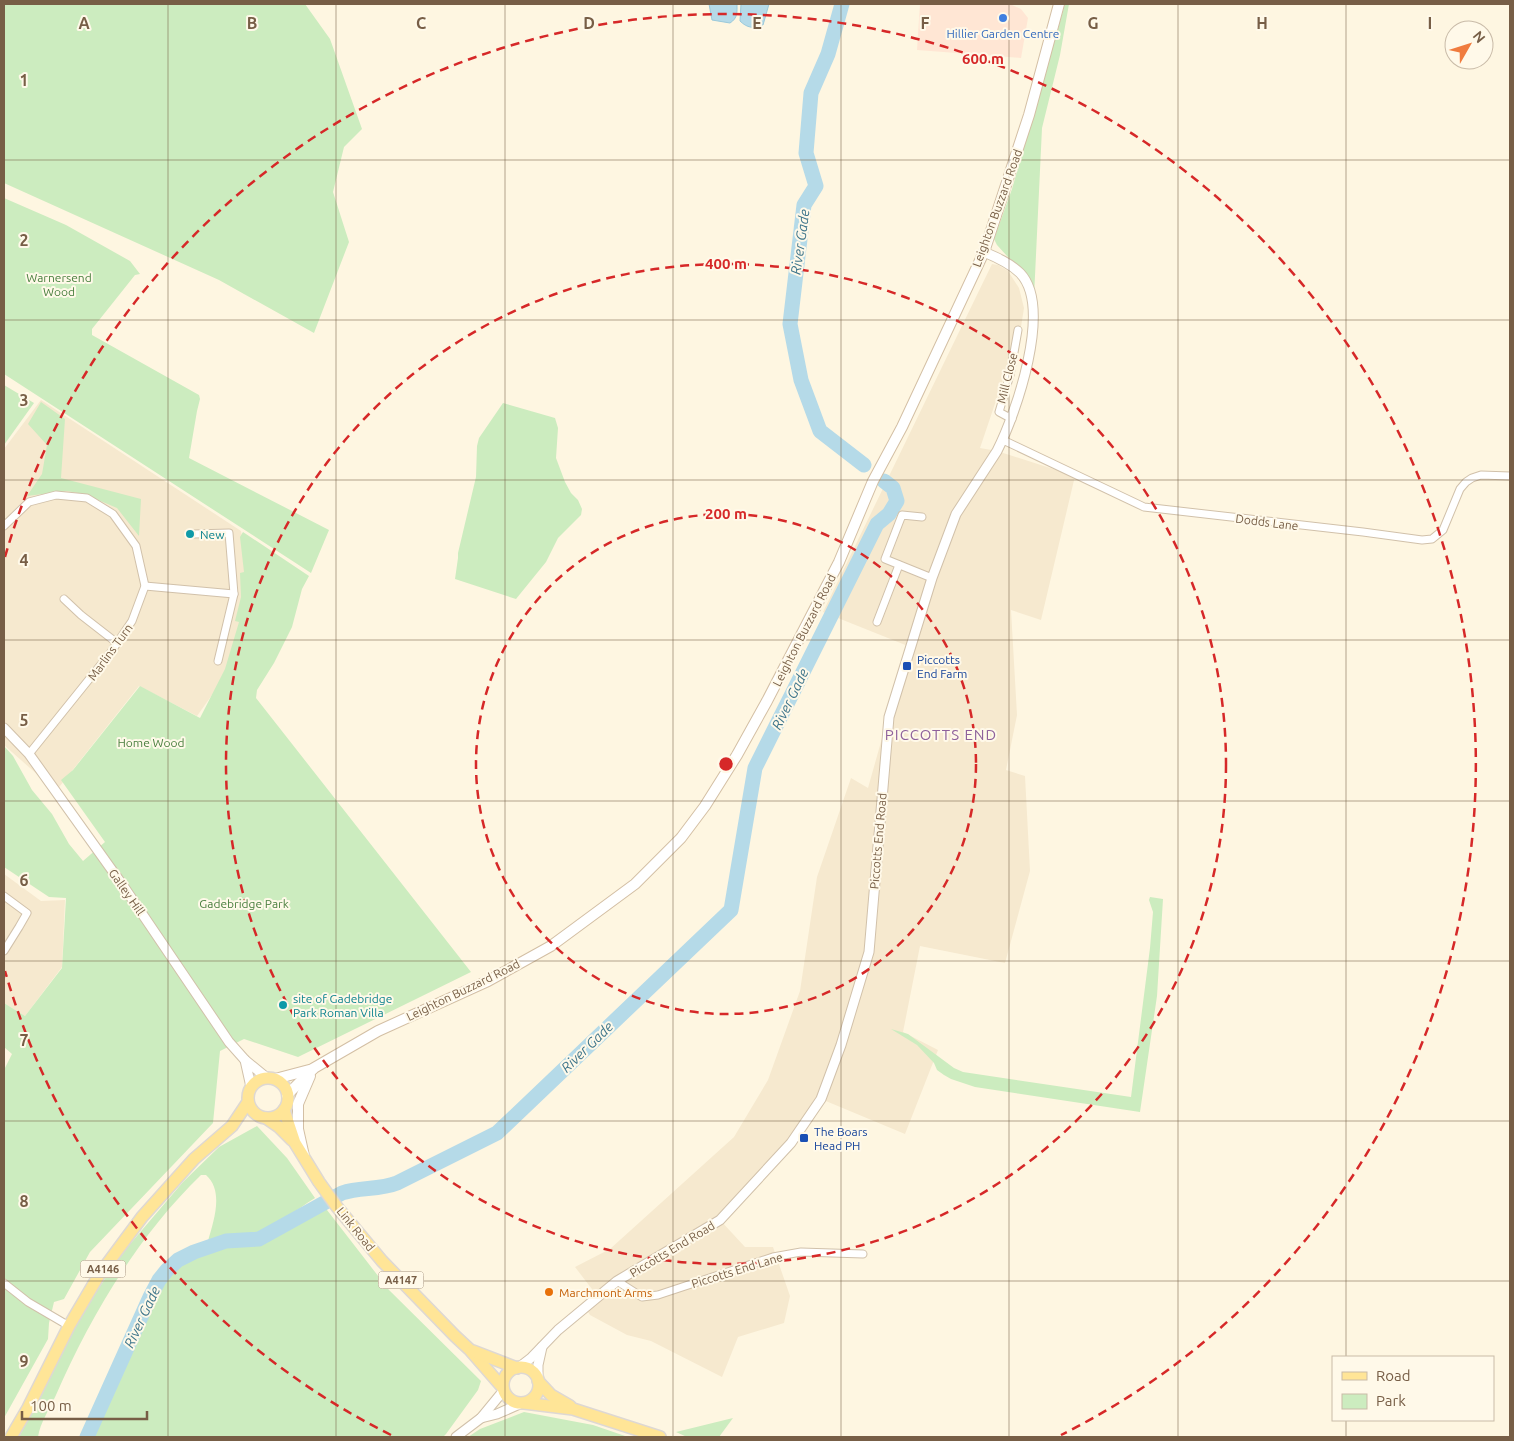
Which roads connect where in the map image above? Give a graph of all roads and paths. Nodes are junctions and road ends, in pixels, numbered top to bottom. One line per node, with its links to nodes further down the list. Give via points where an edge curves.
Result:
1 (1059, 4): 2 (main road, Leighton Buzzard Road, via 1030,115)
2 (984, 252): 4 (street, Piccotts End Road, via 1020,273 1032,298 1033,322 1026,368); 23 (main road, Leighton Buzzard Road, via 874,481 839,562 737,755 681,838 635,884 551,946 488,981 378,1031)
3 (1018, 330): 4 (street, Mill Close, via 999,412)
4 (1012, 419): 5 (street, Piccotts End Road)
5 (1003, 440): 6 (street, Dodds Lane, via 1144,507 1422,540 1432,539 1443,530 1466,482 1481,475); 11 (street, Piccotts End Road, via 956,514)
6 (1510, 476)
7 (922, 518): 10 (street, via 902,516 885,559)
8 (4, 526): 12 (street, via 30,502 56,495 86,498 113,514 136,546)
9 (194, 534): 13 (street, via 229,533)
10 (899, 565): 11 (street); 15 (street)
11 (932, 578): 34 (street, Piccotts End Road, via 889,717 869,952 841,1045 820,1099 791,1142 720,1220)
12 (144, 586): 13 (street); 16 (street, Marlins Turn, via 132,621)
13 (234, 594): 17 (street)
14 (64, 599): 16 (street)
15 (877, 622)
16 (117, 643): 19 (street, Marlins Turn)
17 (218, 661)
18 (4, 728): 19 (street, Galley Hill)
19 (29, 754): 22 (street, Galley Hill)
20 (4, 896): 21 (street, via 26,913)
21 (4, 951)
22 (245, 1060): 24 (street, Galley Hill); 25 (street, Galley Hill)
23 (314, 1068): 24 (main road, Leighton Buzzard Road); 26 (main road, Leighton Buzzard Road); 32 (main road, via 298,1104 298,1129)
24 (271, 1079): 25 (main road, via 259,1080); 26 (main road, via 281,1083)
25 (251, 1087): 27 (main road)
26 (287, 1095): 28 (main road)
27 (248, 1102): 29 (main road, via 251,1109); 30 (main road, A4146)
28 (284, 1110): 29 (main road); 31 (main road, Link Road / A4147)
29 (263, 1117): 30 (main road, A4146); 31 (main road, Link Road / A4147, via 279,1127)
30 (232, 1126): 36 (main road, A4146, via 194,1159 142,1217 99,1275)
31 (294, 1143): 32 (main road, Link Road / A4147)
32 (305, 1160): 38 (main road, Link Road / A4147, via 382,1261)
33 (863, 1254): 34 (street, Piccotts End Lane, via 801,1252 773,1257 658,1295 642,1297)
34 (617, 1281): 37 (street, Piccotts End Road)
35 (4, 1283): 36 (street, via 28,1302)
36 (69, 1326): 45 (main road, A4146)
37 (542, 1347): 39 (street, Piccotts End Road); 40 (street)
38 (469, 1349): 39 (main road, Link Road / A4147); 41 (main road, Link Road / A4147)
39 (517, 1368): 40 (main road, Link Road / A4147, via 530,1370); 41 (main road, via 506,1375)
40 (538, 1381): 42 (main road, via 536,1395); 43 (main road, Link Road / A4147, via 551,1395)
41 (504, 1389): 42 (main road, Link Road / A4147, via 513,1401); 44 (street)
42 (523, 1403): 43 (main road, Link Road / A4147); 44 (street)
43 (573, 1409): 47 (main road, Link Road / A4147)
44 (481, 1418): 46 (street)
45 (11, 1437)
46 (456, 1437)
47 (660, 1437)

